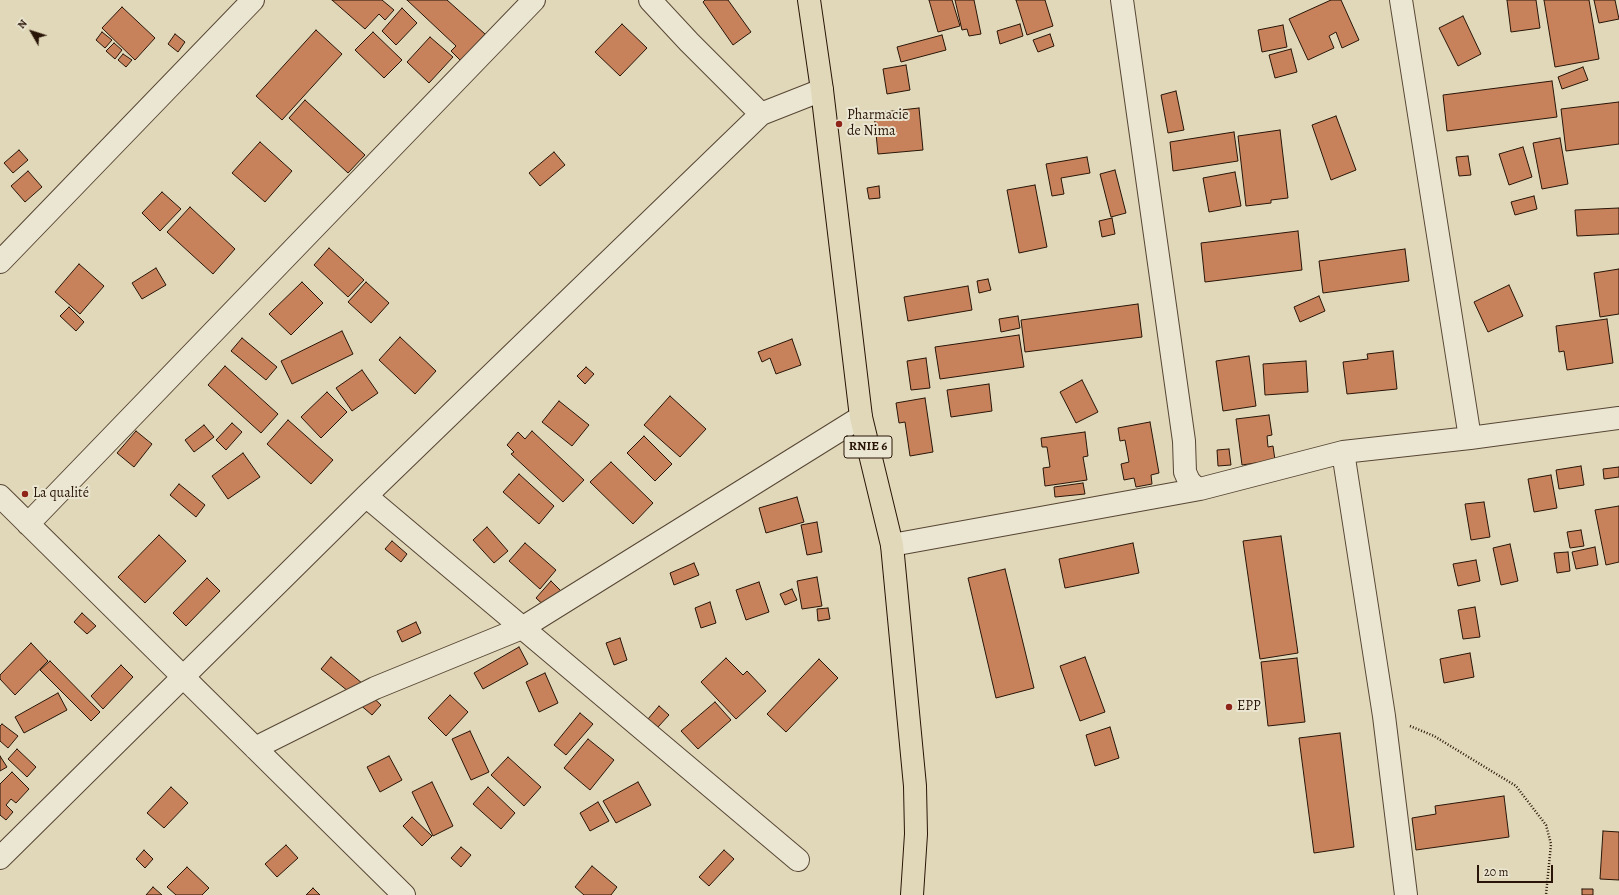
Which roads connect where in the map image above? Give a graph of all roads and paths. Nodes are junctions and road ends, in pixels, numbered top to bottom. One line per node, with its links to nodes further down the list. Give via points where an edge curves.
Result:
1 (253, 0): 9 (street)
2 (534, 0): 17 (street)
3 (650, 0): 8 (street)
4 (809, 0): 7 (main road, RNIE 6)
5 (1122, 0): 14 (street, via 1184,441 1185,472 1189,481)
6 (1401, 0): 12 (street)
7 (822, 90): 8 (street); 10 (main road, RNIE 6)
8 (761, 114): 16 (street)
9 (0, 262)
10 (861, 417): 18 (main road, RNIE 6); 19 (street)
11 (1619, 418): 12 (street)
12 (1470, 438): 13 (street)
13 (1344, 452): 14 (street); 21 (street)
14 (1200, 489): 18 (street)
15 (0, 496): 17 (street)
16 (366, 496): 19 (street); 20 (street)
17 (28, 524): 20 (street)
18 (892, 545): 26 (main road, RNIE 6, via 915,786 916,834)
19 (522, 628): 22 (street, via 375,688); 24 (street)
20 (182, 676): 22 (street); 23 (street)
21 (1384, 716): 27 (street); 28 (path, via 1434,736 1516,786 1546,825 1551,844)
22 (255, 748): 25 (street)
23 (0, 858)
24 (798, 860)
25 (404, 895)
26 (912, 895)
27 (1406, 895)
28 (1546, 895)

